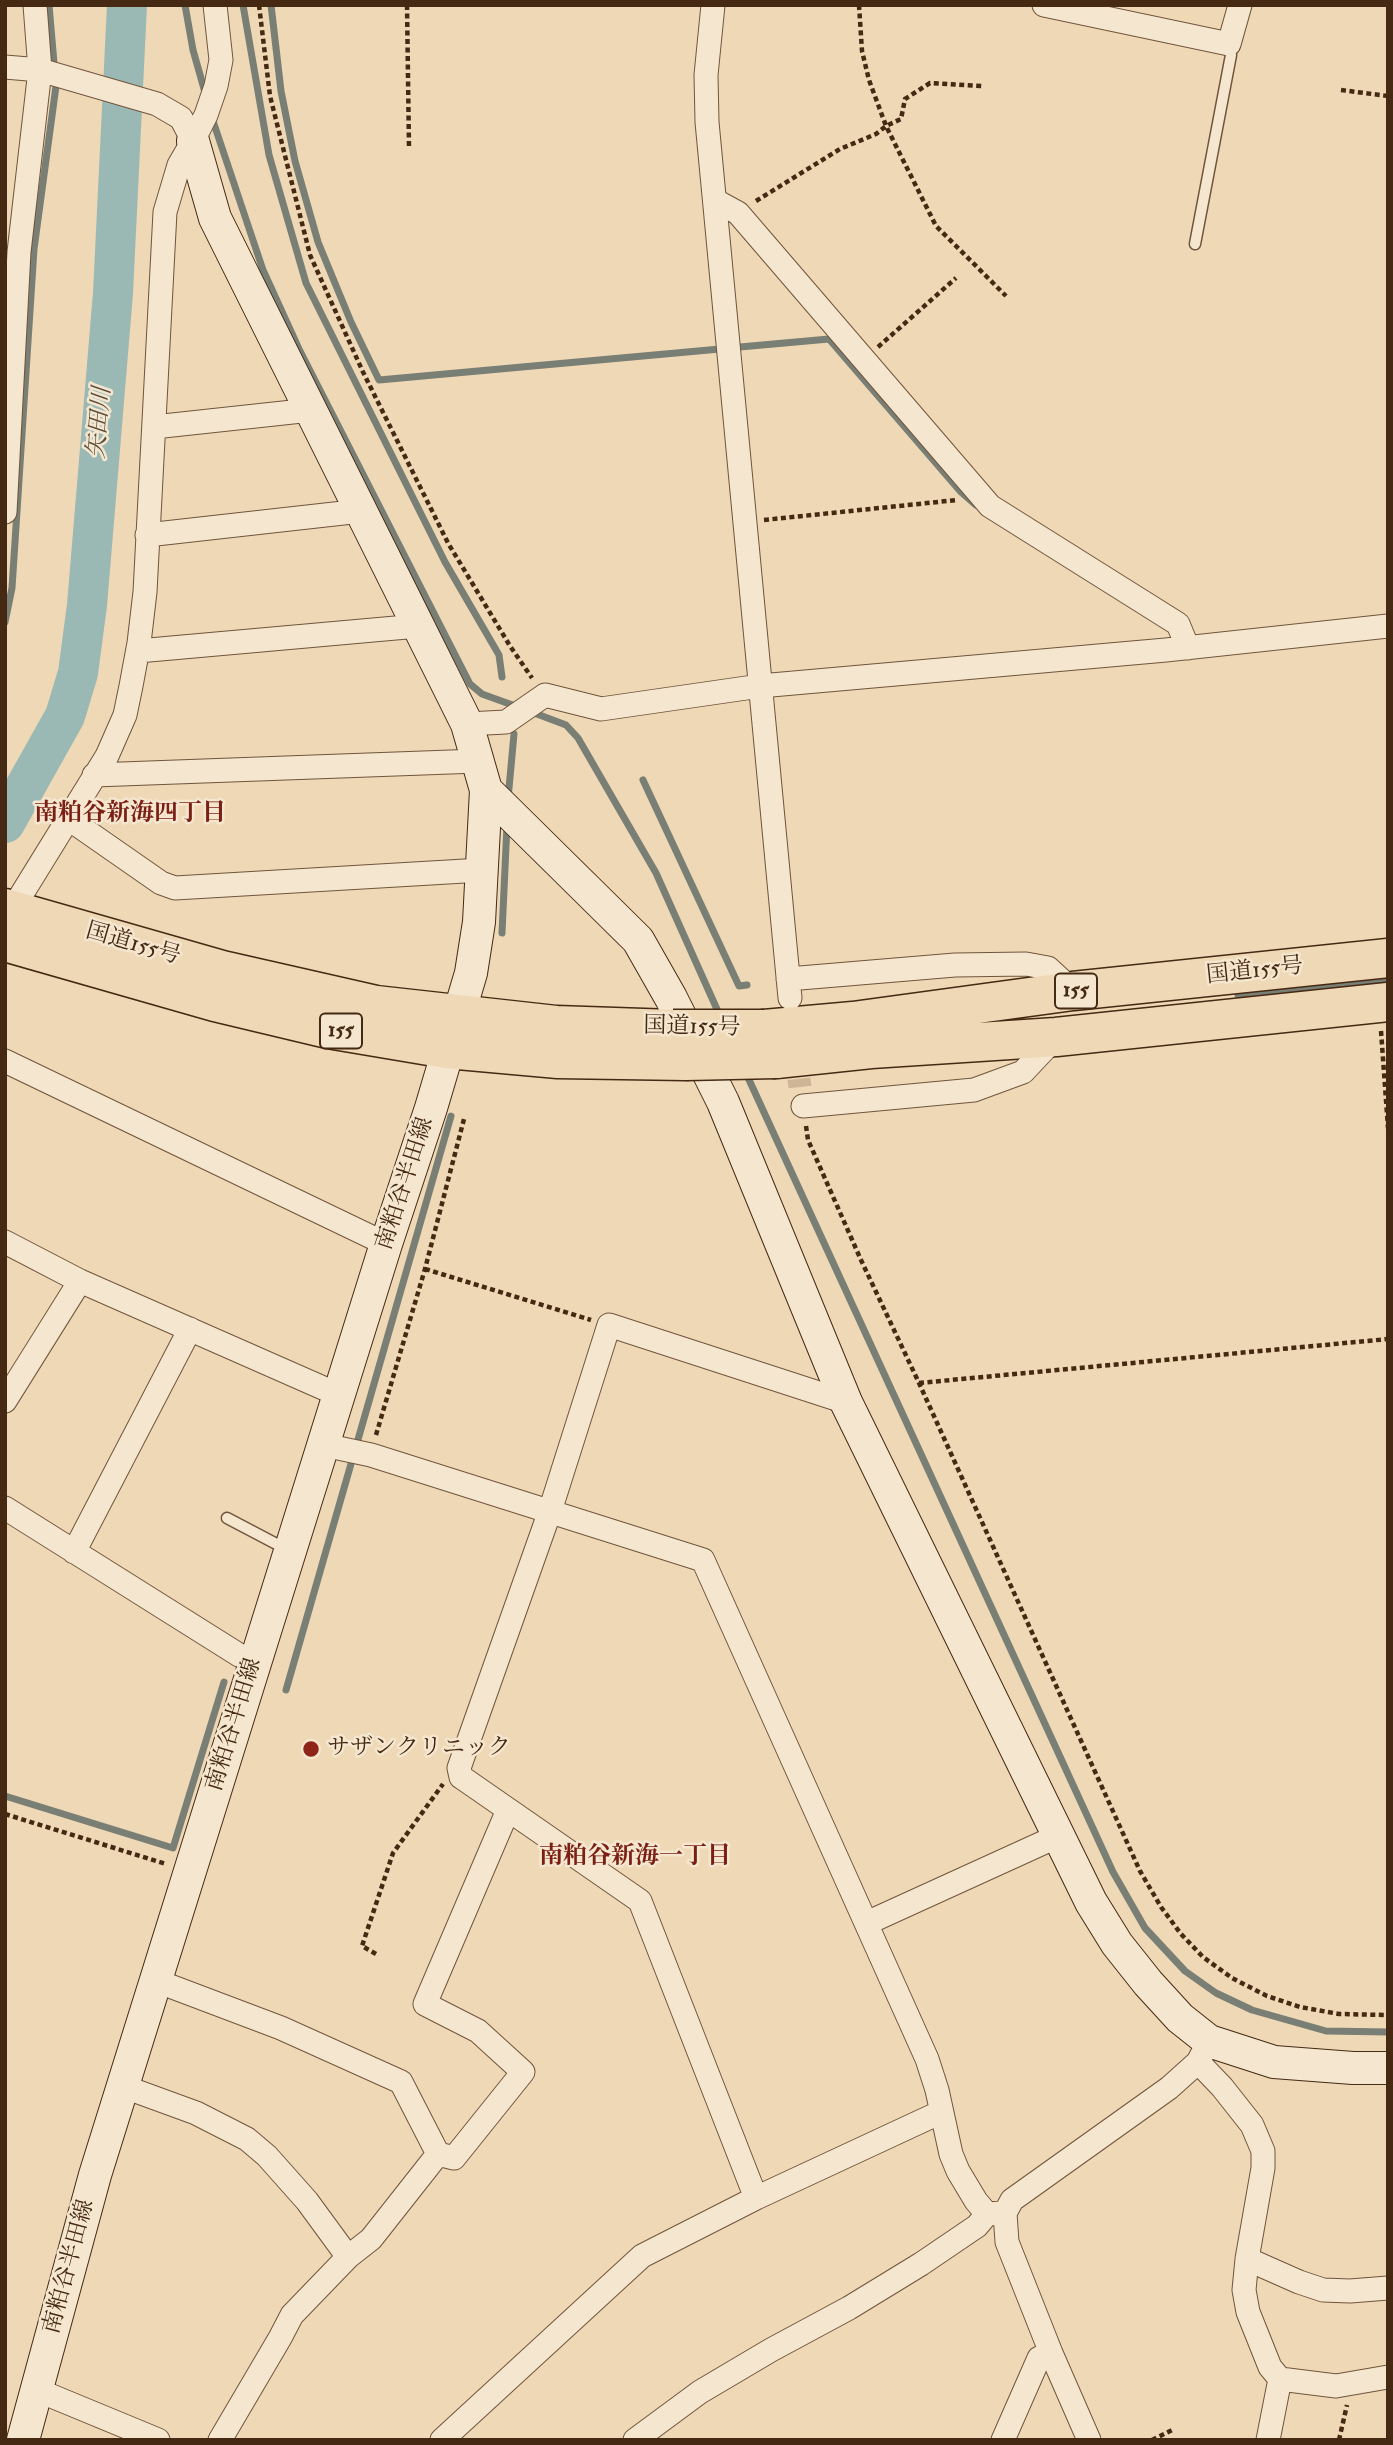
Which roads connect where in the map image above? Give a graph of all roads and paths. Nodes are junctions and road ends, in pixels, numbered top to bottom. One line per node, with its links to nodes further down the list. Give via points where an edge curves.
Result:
1 (35, 5): 11 (street)
2 (215, 5): 16 (street, via 218,73)
3 (259, 5): 36 (path, via 270,96 310,255 448,542)
4 (407, 5): 17 (path)
5 (713, 5): 18 (street, via 706,75)
6 (859, 5): 15 (path, via 862,51)
7 (1044, 5): 9 (street)
8 (1240, 5): 9 (street)
9 (1229, 44): 20 (lane, via 1231,55)
10 (5, 67): 11 (street)
11 (43, 72): 16 (street, via 157,104 181,118); 28 (street, via 19,252)
12 (982, 86): 15 (path, via 930,83 905,99 901,118)
13 (1342, 90): 14 (path)
14 (1388, 96)
15 (886, 126): 19 (path); 22 (path, via 936,226)
16 (193, 141): 24 (street, via 215,218); 25 (street, via 179,165 164,212)
17 (409, 148)
18 (716, 201): 19 (street); 29 (street)
19 (738, 213): 23 (street)
20 (1195, 244)
21 (956, 278): 23 (path)
22 (1006, 296)
23 (864, 359): 26 (street)
24 (311, 410): 25 (street); 27 (street)
25 (154, 427): 30 (street)
26 (976, 489): 29 (path, via 958,500); 33 (street, via 990,506 1178,624)
27 (361, 511): 30 (street); 31 (street)
28 (5, 512)
29 (744, 522): 35 (street)
30 (147, 535): 34 (street)
31 (418, 626): 34 (street); 37 (street)
32 (1388, 626): 33 (street)
33 (1188, 648): 35 (street)
34 (138, 651): 38 (street, via 125,715)
35 (760, 686): 36 (street, via 601,709); 44 (street, via 789,988 955,965 1026,964 1048,968)
36 (545, 695): 37 (street, via 506,722)
37 (467, 724): 39 (street)
38 (94, 775): 39 (street); 40 (street)
39 (482, 776): 41 (street, 南粕谷半田線); 63 (street, via 638,940 723,1102)
40 (69, 819): 41 (street, via 175,888); 42 (street)
41 (482, 870): 46 (street, 南粕谷半田線, via 471,973)
42 (7, 920): 46 (highway, 国道155号 / 155, via 376,1005)
43 (1388, 958): 44 (highway, 国道155号 / 155)
44 (1073, 991): 48 (highway, 国道155号 / 155, via 853,1021)
45 (1384, 1002): 47 (highway, 国道155号 / 155); 52 (path, via 1381,1061)
46 (452, 1031): 48 (highway, 国道155号 / 155, bridge, via 556,1025 679,1045); 54 (street, 南粕谷半田線)
47 (1056, 1037): 48 (highway, 国道155号 / 155, via 871,1049); 50 (street, via 1023,1072 974,1090)
48 (770, 1044)
49 (5, 1061): 54 (street)
50 (803, 1107): 60 (path, via 808,1140)
51 (464, 1119): 55 (path)
52 (1388, 1128)
53 (5, 1242): 56 (street)
54 (386, 1244): 61 (street, 南粕谷半田線)
55 (425, 1269): 57 (path); 65 (path)
56 (80, 1280): 58 (street); 62 (street)
57 (608, 1325): 63 (street); 67 (street)
58 (190, 1329): 61 (street); 70 (street)
59 (1388, 1339): 60 (path)
60 (919, 1383): 80 (path, via 1140,1871 1181,1934 1232,1978 1267,1996 1339,2014)
61 (339, 1395): 64 (street, 南粕谷半田線)
62 (5, 1401)
63 (846, 1402): 75 (street)
64 (324, 1445): 65 (street); 69 (street, 南粕谷半田線)
65 (371, 1455): 67 (street)
66 (5, 1508): 70 (street)
67 (550, 1511): 72 (street); 77 (street, via 703,1560)
68 (227, 1518): 69 (lane)
69 (290, 1551): 71 (street, 南粕谷半田線)
70 (74, 1552): 71 (street, via 239,1655)
71 (255, 1660): 76 (street, 南粕谷半田線)
72 (459, 1770): 73 (street, via 464,1779); 78 (path, via 443,1784 393,1853 362,1946)
73 (508, 1810): 85 (street, via 425,2004 478,2031 523,2072 454,2158); 86 (street, via 640,1901)
74 (5, 1814): 76 (path)
75 (1058, 1836): 77 (street); 81 (street, via 1117,1944)
76 (191, 1871): 79 (street, 南粕谷半田線)
77 (867, 1923): 84 (street, via 927,2059)
78 (376, 1954)
79 (154, 1980): 83 (street, 南粕谷半田線); 85 (street, via 281,2028 401,2082)
80 (1388, 2015)
81 (1204, 2052): 82 (street, via 1273,2062); 87 (street, via 1169,2088); 89 (street, via 1222,2087 1252,2125 1263,2151)
82 (1388, 2068)
83 (122, 2086): 88 (street, via 197,2113 247,2139 307,2202); 95 (street, 南粕谷半田線)
84 (941, 2112): 86 (street); 87 (street, via 958,2171 976,2201)
85 (438, 2154): 88 (street, via 371,2239)
86 (756, 2198): 100 (street, via 642,2256)
87 (996, 2214): 91 (street); 101 (street, via 849,2308 700,2392)
88 (348, 2257): 99 (street, via 292,2315)
89 (1247, 2259): 90 (street, via 1323,2290); 93 (street, via 1244,2290 1248,2312 1270,2367)
90 (1388, 2288)
91 (1051, 2353): 102 (street, via 1039,2358); 103 (street)
92 (1388, 2377): 94 (street)
93 (1280, 2379): 94 (street); 105 (street)
94 (1348, 2384): 106 (path)
95 (37, 2390): 97 (street, 南粕谷半田線); 98 (street)
96 (1174, 2429): 104 (path)
97 (23, 2440)
98 (158, 2440)
99 (220, 2440)
100 (442, 2440)
101 (635, 2440)
102 (1003, 2440)
103 (1089, 2440)
104 (1152, 2440)
105 (1268, 2440)
106 (1339, 2440)

